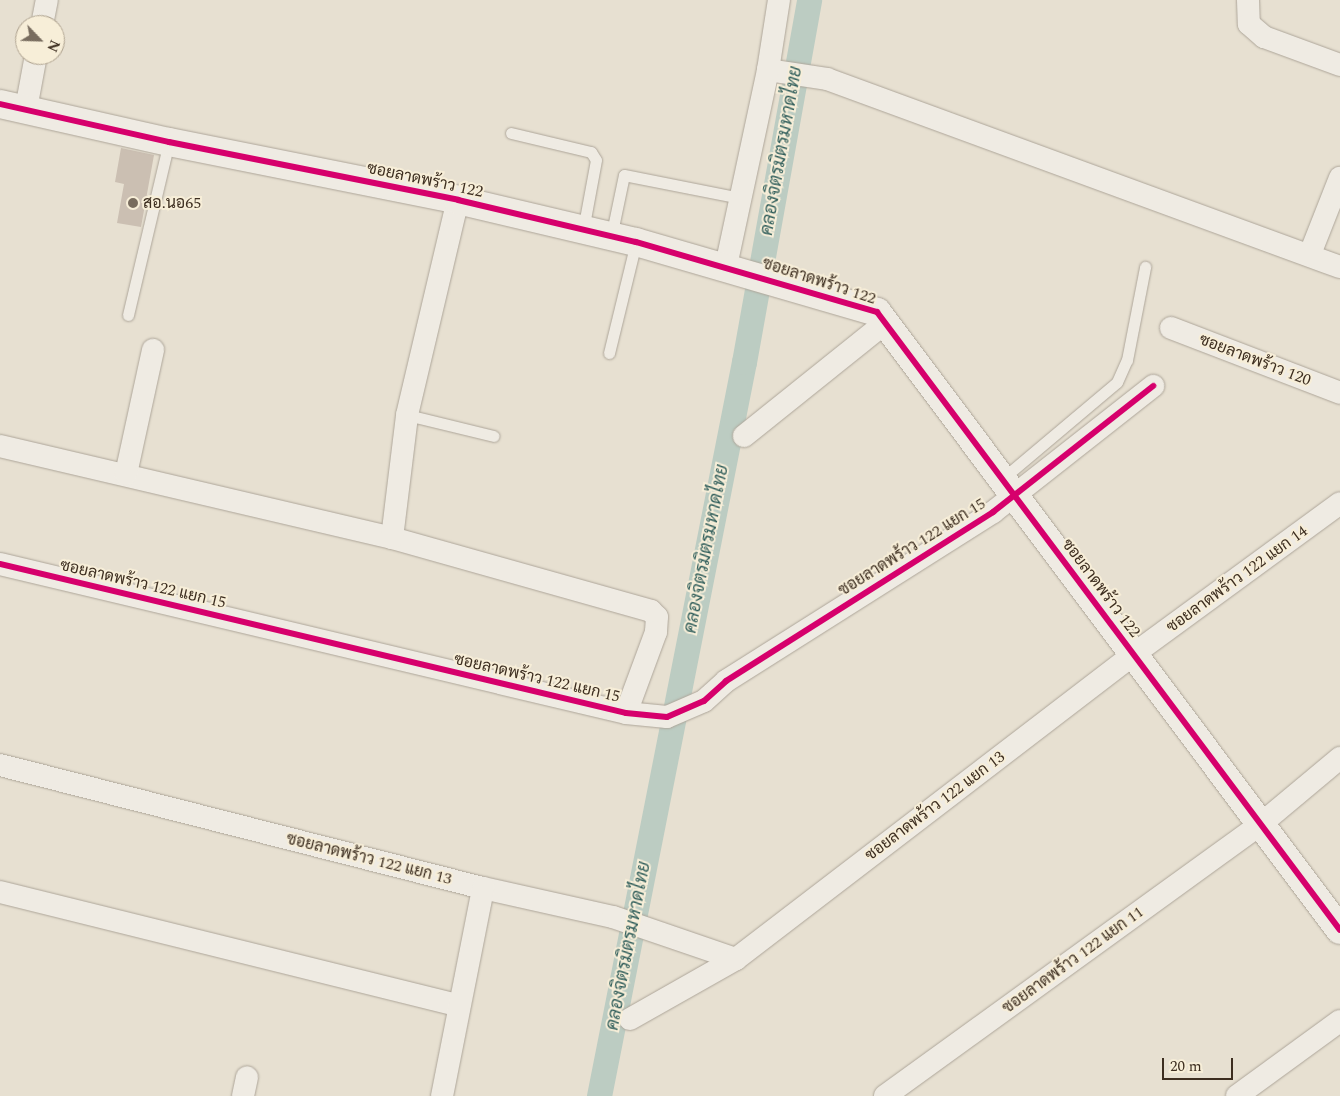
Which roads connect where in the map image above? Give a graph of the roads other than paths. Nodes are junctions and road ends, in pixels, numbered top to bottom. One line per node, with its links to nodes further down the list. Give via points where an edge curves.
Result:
1 (46, 0): 4 (street)
2 (779, 0): 7 (street)
3 (1248, 0): 6 (street, via 1249,24 1264,37)
4 (44, 15)
5 (32, 65): 8 (street)
6 (1340, 65)
7 (775, 72): 12 (street); 16 (street, via 827,79)
8 (13, 107): 10 (street, ซอยลาดพร้าว 122)
9 (511, 133): 14 (lane, via 591,152 596,160)
10 (168, 142): 13 (street, ซอยลาดพร้าว 122); 20 (lane)
11 (1340, 178): 16 (street)
12 (740, 198): 15 (lane, via 624,175); 17 (street)
13 (458, 200): 14 (street, ซอยลาดพร้าว 122); 27 (street)
14 (583, 230): 15 (street, ซอยลาดพร้าว 122)
15 (623, 239): 17 (street, ซอยลาดพร้าว 122); 24 (lane)
16 (1310, 254): 19 (street)
17 (726, 266): 21 (street, ซอยลาดพร้าว 122, via 877,312)
18 (1145, 267): 32 (lane, via 1127,360 1118,382)
19 (1340, 267)
20 (128, 314)
21 (885, 323): 29 (street); 32 (street, ซอยลาดพร้าว 122)
22 (1171, 328): 26 (street, ซอยลาดพร้าว 120)
23 (152, 350): 31 (street)
24 (609, 354)
25 (1153, 386): 32 (street, ซอยลาดพร้าว 122 แยก 15)
26 (1340, 393)
27 (407, 415): 28 (lane); 34 (street)
28 (494, 436)
29 (744, 436)
30 (0, 446): 31 (street)
31 (126, 474): 34 (street)
32 (1008, 487): 36 (street, ซอยลาดพร้าว 122); 37 (street, ซอยลาดพร้าว 122 แยก 15, via 726,681 704,701 667,716)
33 (1340, 503): 36 (street, ซอยลาดพร้าว 122 แยก 14)
34 (392, 538): 37 (street, via 652,611 657,617 656,632)
35 (0, 564): 37 (street, ซอยลาดพร้าว 122 แยก 15)
36 (1134, 654): 40 (street, ซอยลาดพร้าว 122); 44 (street, ซอยลาดพร้าว 122 แยก 13)
37 (626, 713)
38 (1340, 758): 40 (street, ซอยลาดพร้าว 122 แยก 11)
39 (0, 765): 41 (street, ซอยลาดพร้าว 122 แยก 13)
40 (1261, 824): 43 (street, ซอยลาดพร้าว 122); 49 (street, ซอยลาดพร้าว 122 แยก 11)
41 (484, 888): 44 (street, ซอยลาดพร้าว 122 แยก 13, via 613,916); 45 (street)
42 (0, 892): 45 (street)
43 (1340, 930)
44 (736, 958): 46 (street, ซอยลาดพร้าว 122 แยก 13)
45 (458, 1005): 48 (street)
46 (630, 1019)
47 (1340, 1021): 50 (street)
48 (442, 1096)
49 (885, 1096)
50 (1237, 1096)

